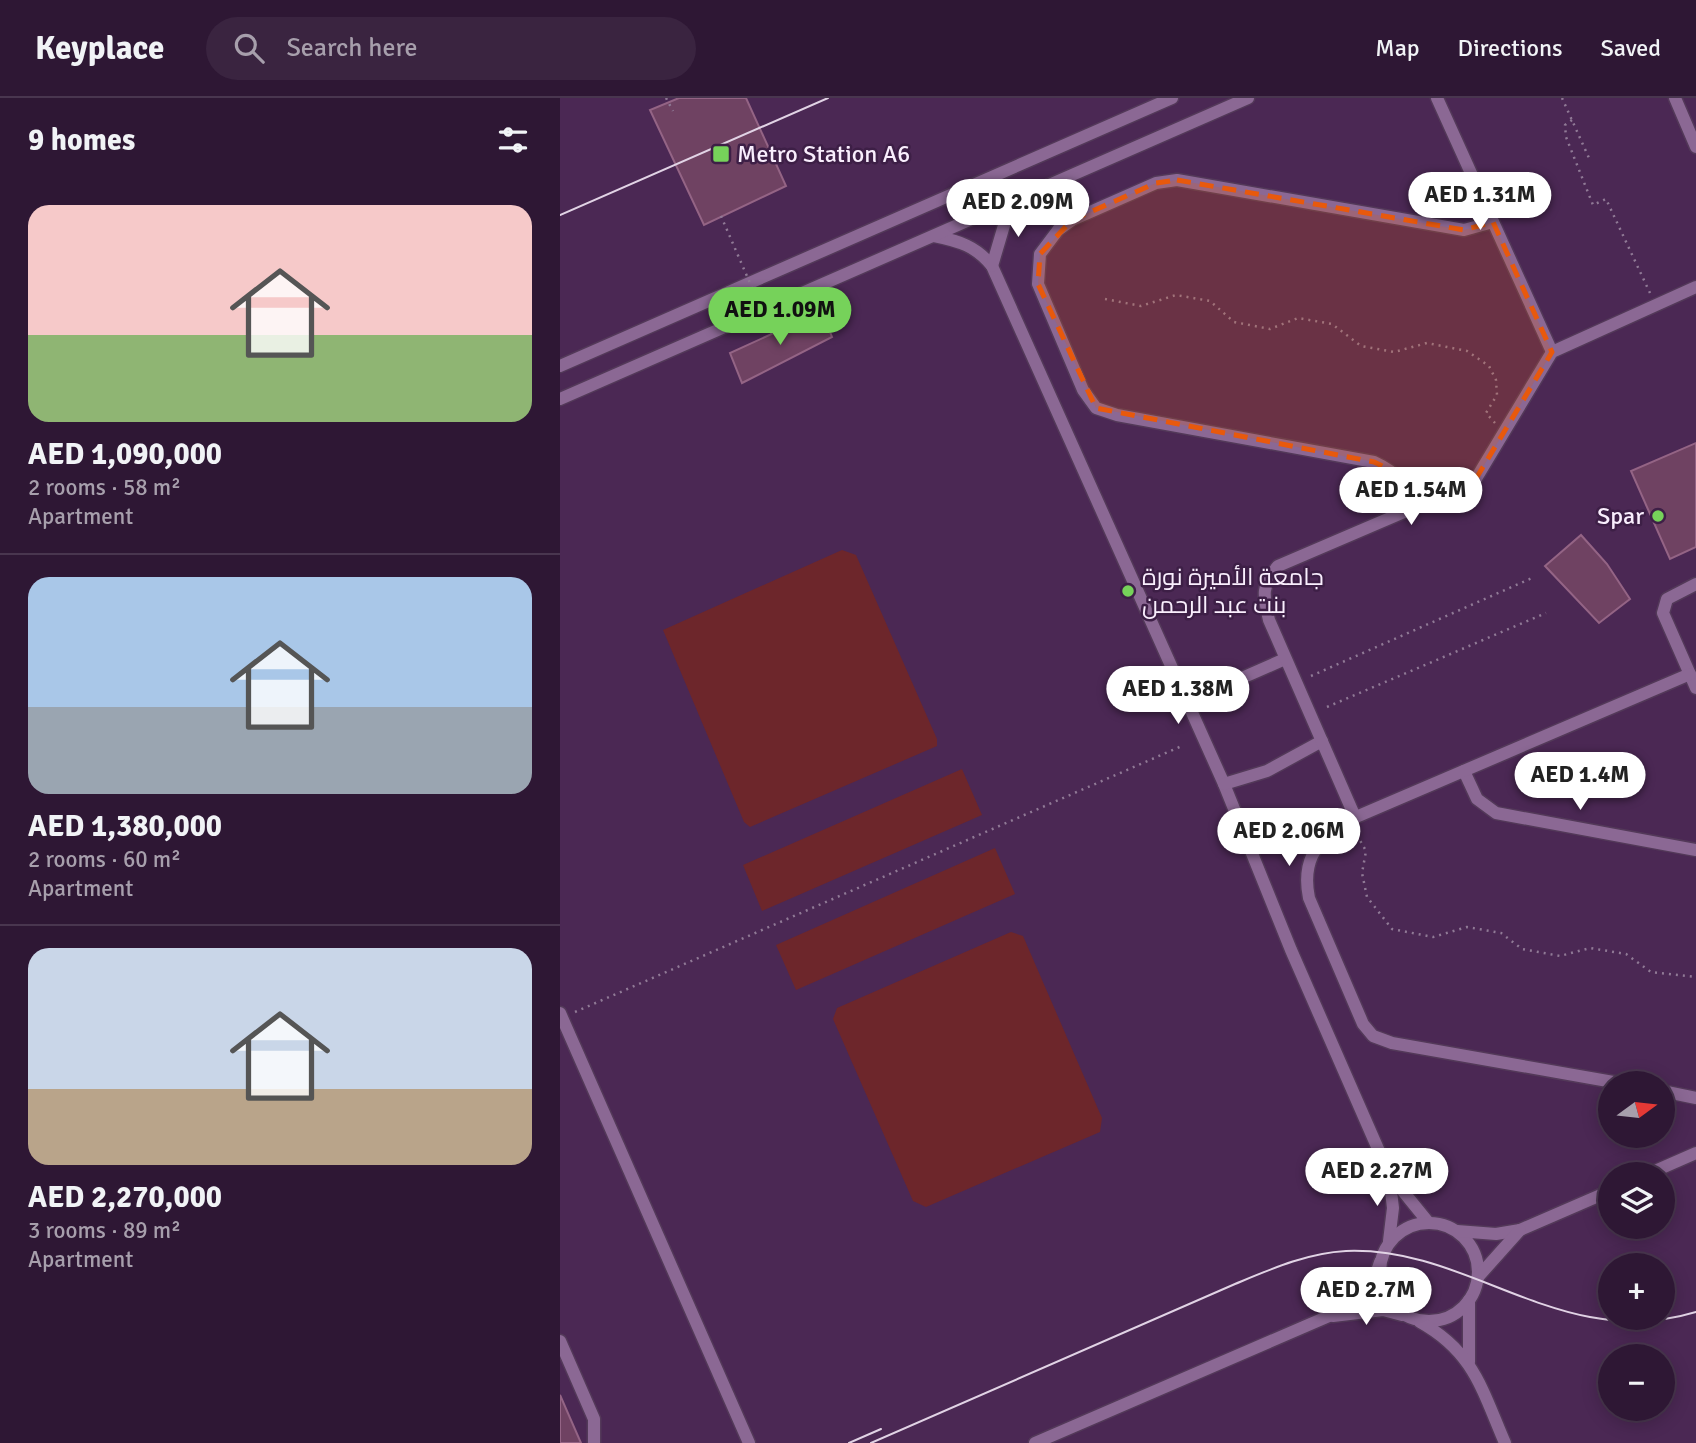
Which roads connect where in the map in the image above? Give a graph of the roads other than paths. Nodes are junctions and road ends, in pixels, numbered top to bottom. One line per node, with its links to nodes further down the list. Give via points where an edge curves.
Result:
1 (1172, 98): 12 (street)
2 (1248, 98): 6 (street)
3 (1437, 98): 7 (street)
4 (1675, 98): 5 (street)
5 (1696, 147)
6 (1017, 200): 8 (street); 9 (street)
7 (1493, 222): 11 (street); 14 (street, via 1464,230 1177,180 1156,183 1072,220 1040,254 1038,284 1083,390 1097,408 1374,463 1393,471 1403,482)
8 (934, 236): 9 (street, via 980,251); 13 (street)
9 (992, 266): 19 (street)
10 (1696, 287): 11 (street)
11 (1552, 352): 14 (street, via 1474,482)
12 (560, 366)
13 (560, 399)
14 (1413, 508): 16 (street, via 1278,566 1266,580 1264,598)
15 (1696, 584): 17 (street, via 1667,599 1663,613)
16 (1285, 659): 19 (street); 20 (street)
17 (1690, 674): 18 (street); 21 (street)
18 (1696, 688)
19 (1185, 703): 22 (street)
20 (1322, 741): 22 (street, via 1265,762); 23 (street)
21 (1464, 771): 23 (street); 24 (street, via 1477,799 1496,813)
22 (1224, 784): 31 (street)
23 (1355, 817): 26 (street, via 1328,833 1316,847 1307,862 1305,879 1308,898 1363,1024 1373,1036)
24 (1696, 850)
25 (561, 1016): 46 (street)
26 (1598, 1079)
27 (1675, 1094): 28 (street)
28 (1696, 1098)
29 (1696, 1153): 30 (street)
30 (1675, 1162)
31 (1389, 1174): 33 (street); 36 (street, via 1393,1208)
32 (1598, 1196): 34 (street)
33 (1428, 1222): 35 (street); 36 (street, via 1400,1231)
34 (1520, 1230): 35 (street, via 1496,1234); 38 (street)
35 (1457, 1231): 38 (street, via 1474,1251)
36 (1389, 1241): 37 (street)
37 (1380, 1262): 40 (street, via 1383,1292); 41 (street, via 1375,1279 1359,1296)
38 (1478, 1277): 39 (street)
39 (1469, 1300): 42 (street, via 1446,1318); 44 (street)
40 (1404, 1315): 41 (street, via 1383,1310); 42 (street)
41 (1329, 1316): 47 (street)
42 (1417, 1320): 44 (street, via 1442,1334)
43 (560, 1341): 45 (street, via 594,1419)
44 (1469, 1362): 48 (street)
45 (594, 1443)
46 (749, 1443)
47 (1035, 1443)
48 (1505, 1443)

